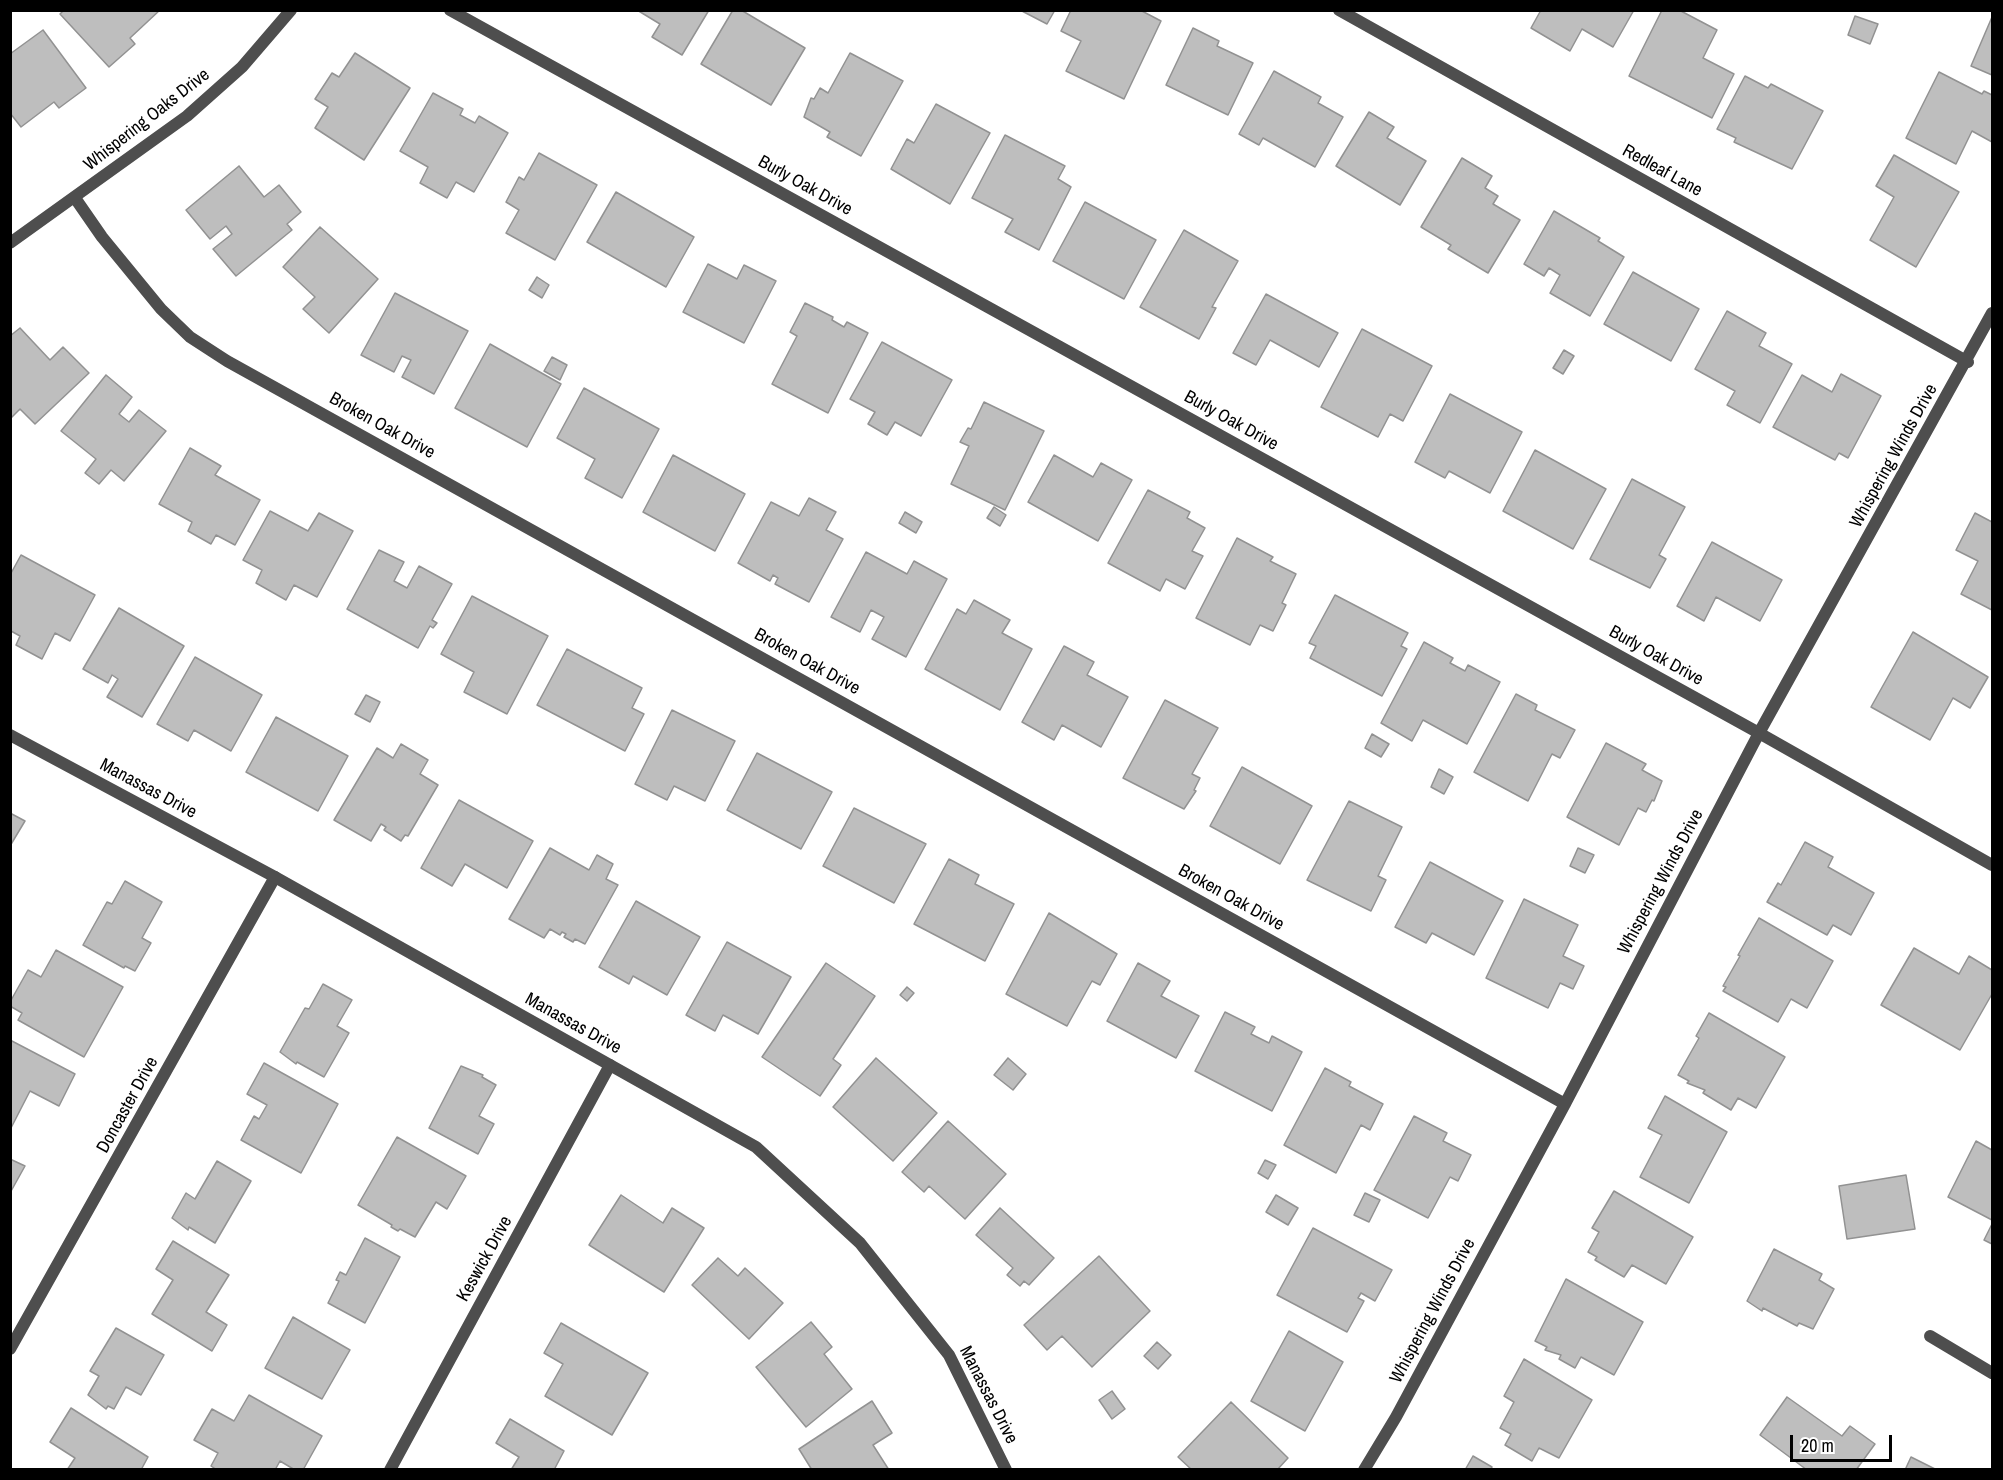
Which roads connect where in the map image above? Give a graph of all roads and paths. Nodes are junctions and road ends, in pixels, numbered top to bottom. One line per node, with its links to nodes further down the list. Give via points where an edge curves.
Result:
1 (291, 10): 4 (street, Whispering Oaks Drive, via 242,67 187,116)
2 (450, 10): 8 (street, Burly Oak Drive)
3 (1339, 10): 7 (street, Redleaf Lane)
4 (75, 198): 5 (street, Whispering Oaks Drive); 13 (street, Broken Oak Drive, via 161,309 189,337 227,361)
5 (10, 243)
6 (1992, 313): 7 (street, Whispering Winds Drive)
7 (1968, 362): 8 (street, Whispering Winds Drive)
8 (1759, 733): 10 (street, Burly Oak Drive); 13 (street, Whispering Winds Drive)
9 (10, 735): 11 (street, Manassas Drive)
10 (1992, 865)
11 (275, 878): 12 (street, Manassas Drive); 15 (street, Doncaster Drive)
12 (610, 1065): 17 (street, Keswick Drive); 18 (street, Manassas Drive, via 756,1147 860,1243 949,1355)
13 (1565, 1104): 19 (street, Whispering Winds Drive)
14 (1930, 1336): 16 (street)
15 (10, 1349)
16 (1992, 1373)
17 (390, 1470)
18 (1006, 1470)
19 (1364, 1470)

